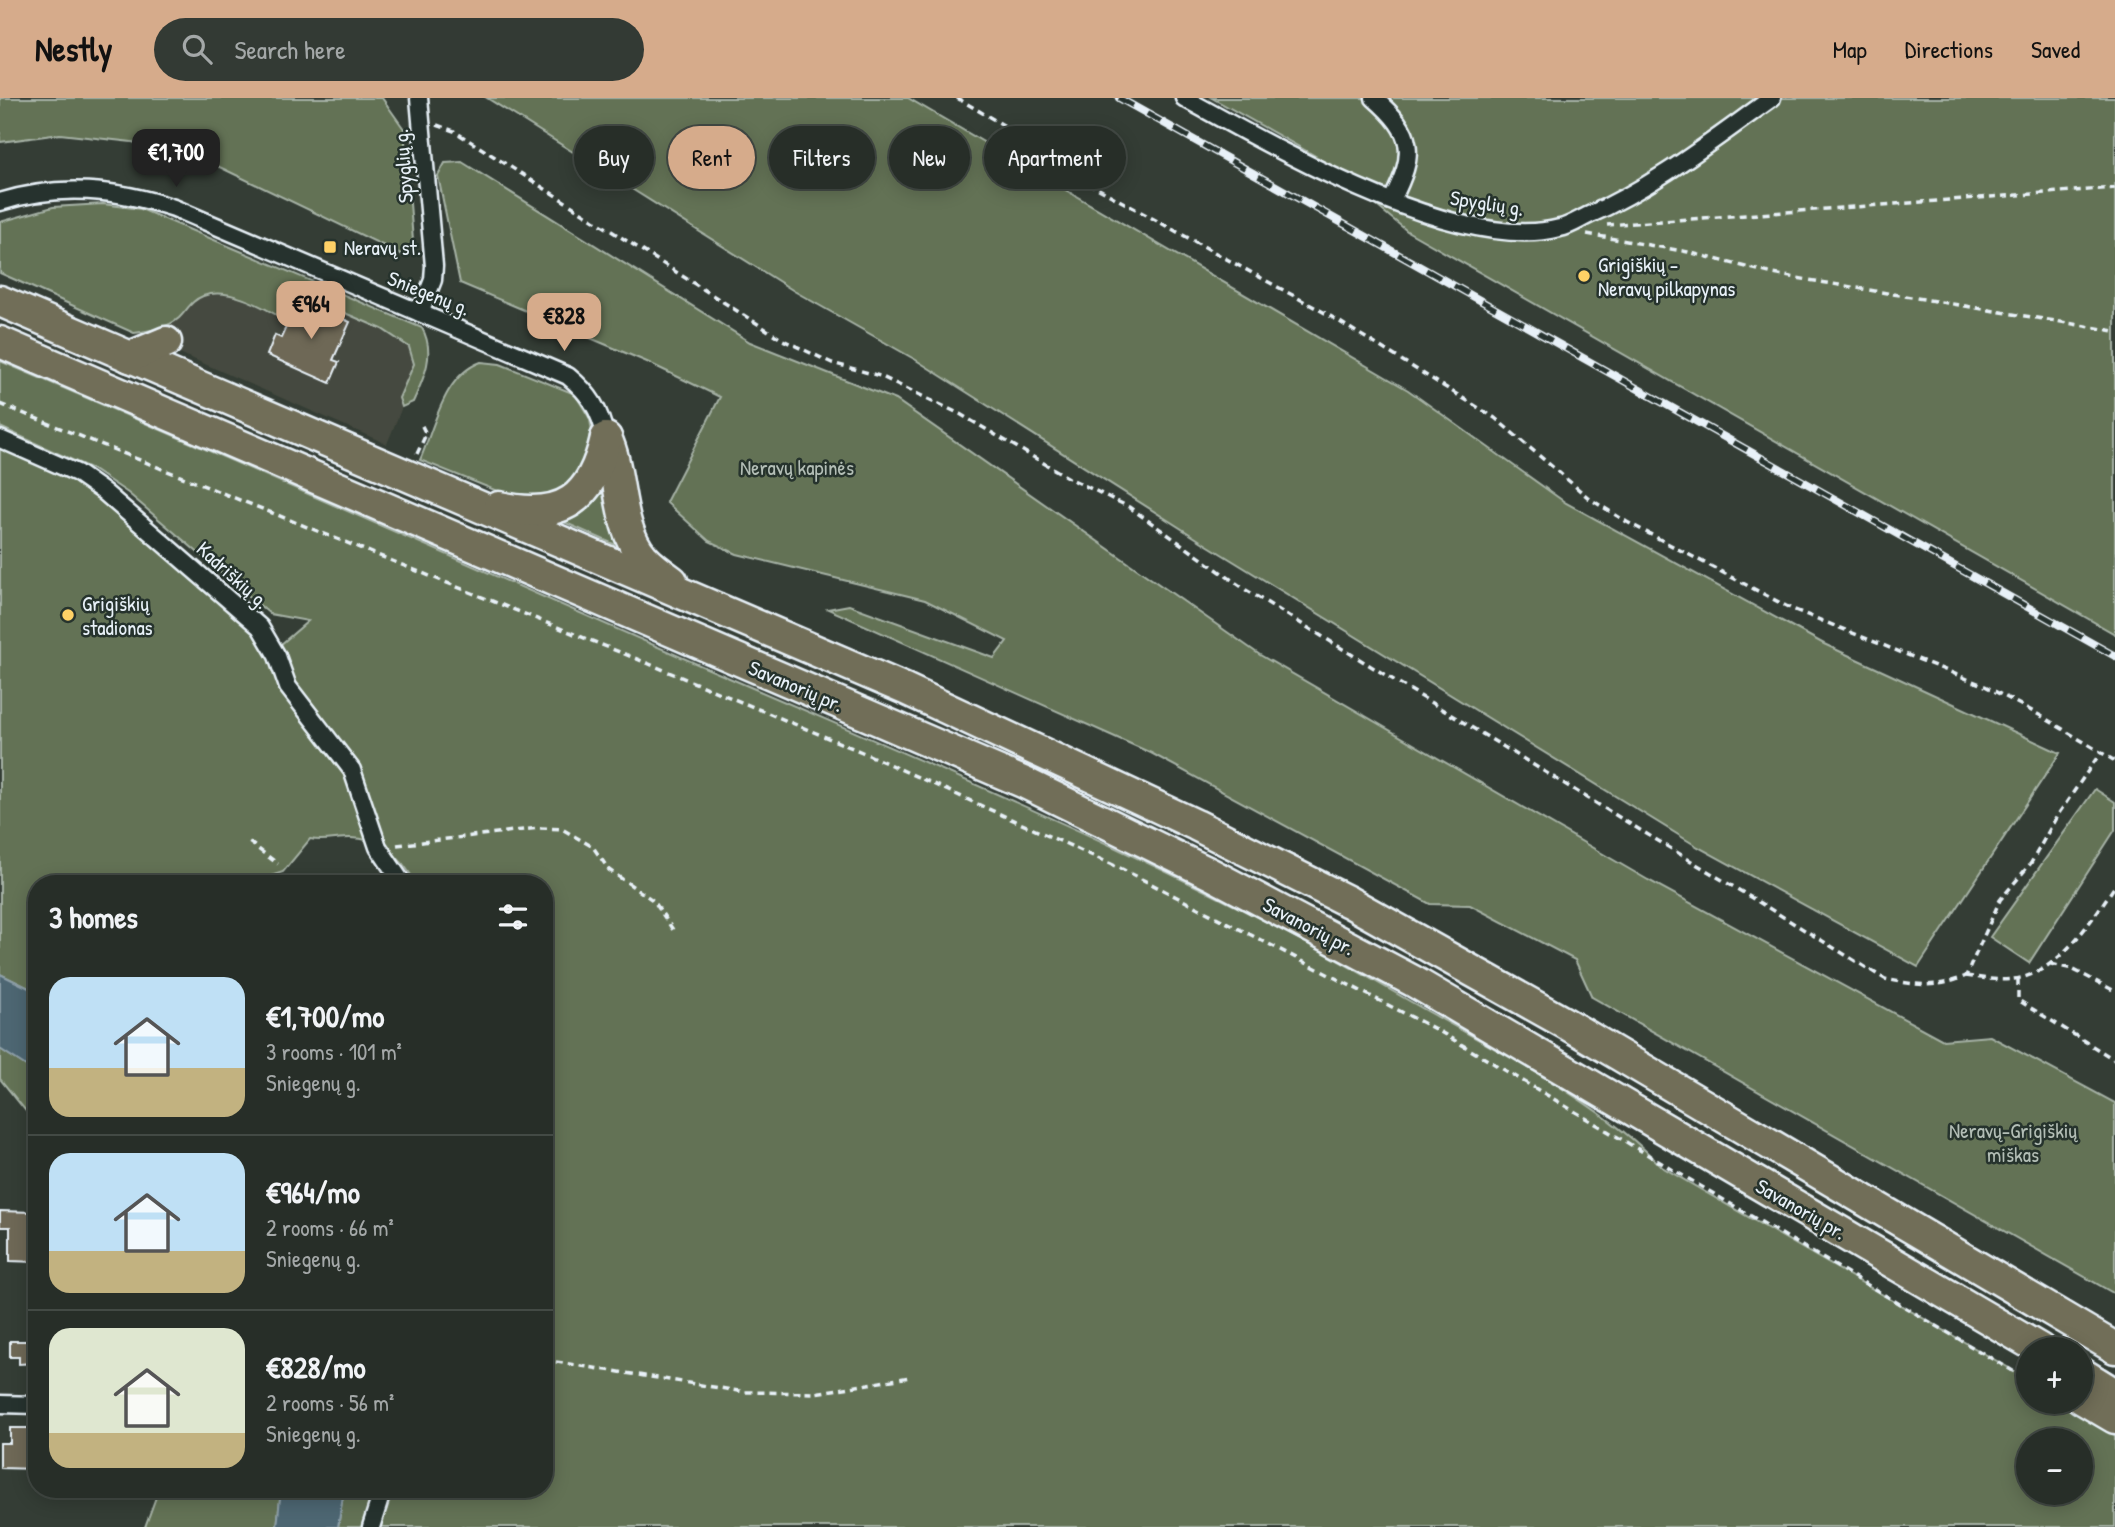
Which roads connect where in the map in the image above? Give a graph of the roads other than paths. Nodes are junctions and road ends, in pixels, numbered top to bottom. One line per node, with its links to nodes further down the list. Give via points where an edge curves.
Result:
1 (419, 98): 8 (street, Spyglių g., via 434,266)
2 (1184, 98): 5 (street, Spyglių g., via 1307,164)
3 (1374, 98): 5 (street, via 1408,138 1410,158)
4 (1772, 98): 5 (street, Spyglių g., via 1623,200 1560,228 1522,232 1479,227)
5 (1392, 200)
6 (0, 202): 8 (street, Sniegenų g., via 53,191 134,194)
7 (0, 301): 11 (highway)
8 (421, 313): 12 (street, Sniegenų g., via 568,376 600,411)
9 (0, 342): 17 (highway, Savanorių pr., via 1025,783)
10 (166, 342): 11 (highway)
11 (130, 357): 14 (highway)
12 (606, 438): 14 (highway, via 591,483 564,505 547,511 505,509); 15 (highway, via 629,534 642,556)
13 (0, 439): 16 (street, Kadriškių g., via 77,473 104,492 260,627 288,687 352,770 378,847)
14 (457, 498): 15 (highway, Savanorių pr.)
15 (694, 600): 19 (highway, Savanorių pr., via 905,689 1349,902 1565,1023)
16 (397, 875)
17 (1413, 981): 18 (highway, Savanorių pr.); 20 (highway, via 1777,1215)
18 (2020, 1337)
19 (2115, 1348)
20 (2016, 1359)
21 (2093, 1380): 22 (highway)
22 (2115, 1394)
23 (0, 1404): 24 (street)
24 (28, 1405)
25 (2093, 1405): 26 (highway)
26 (2115, 1418)
27 (380, 1498): 28 (street)
28 (371, 1527)

